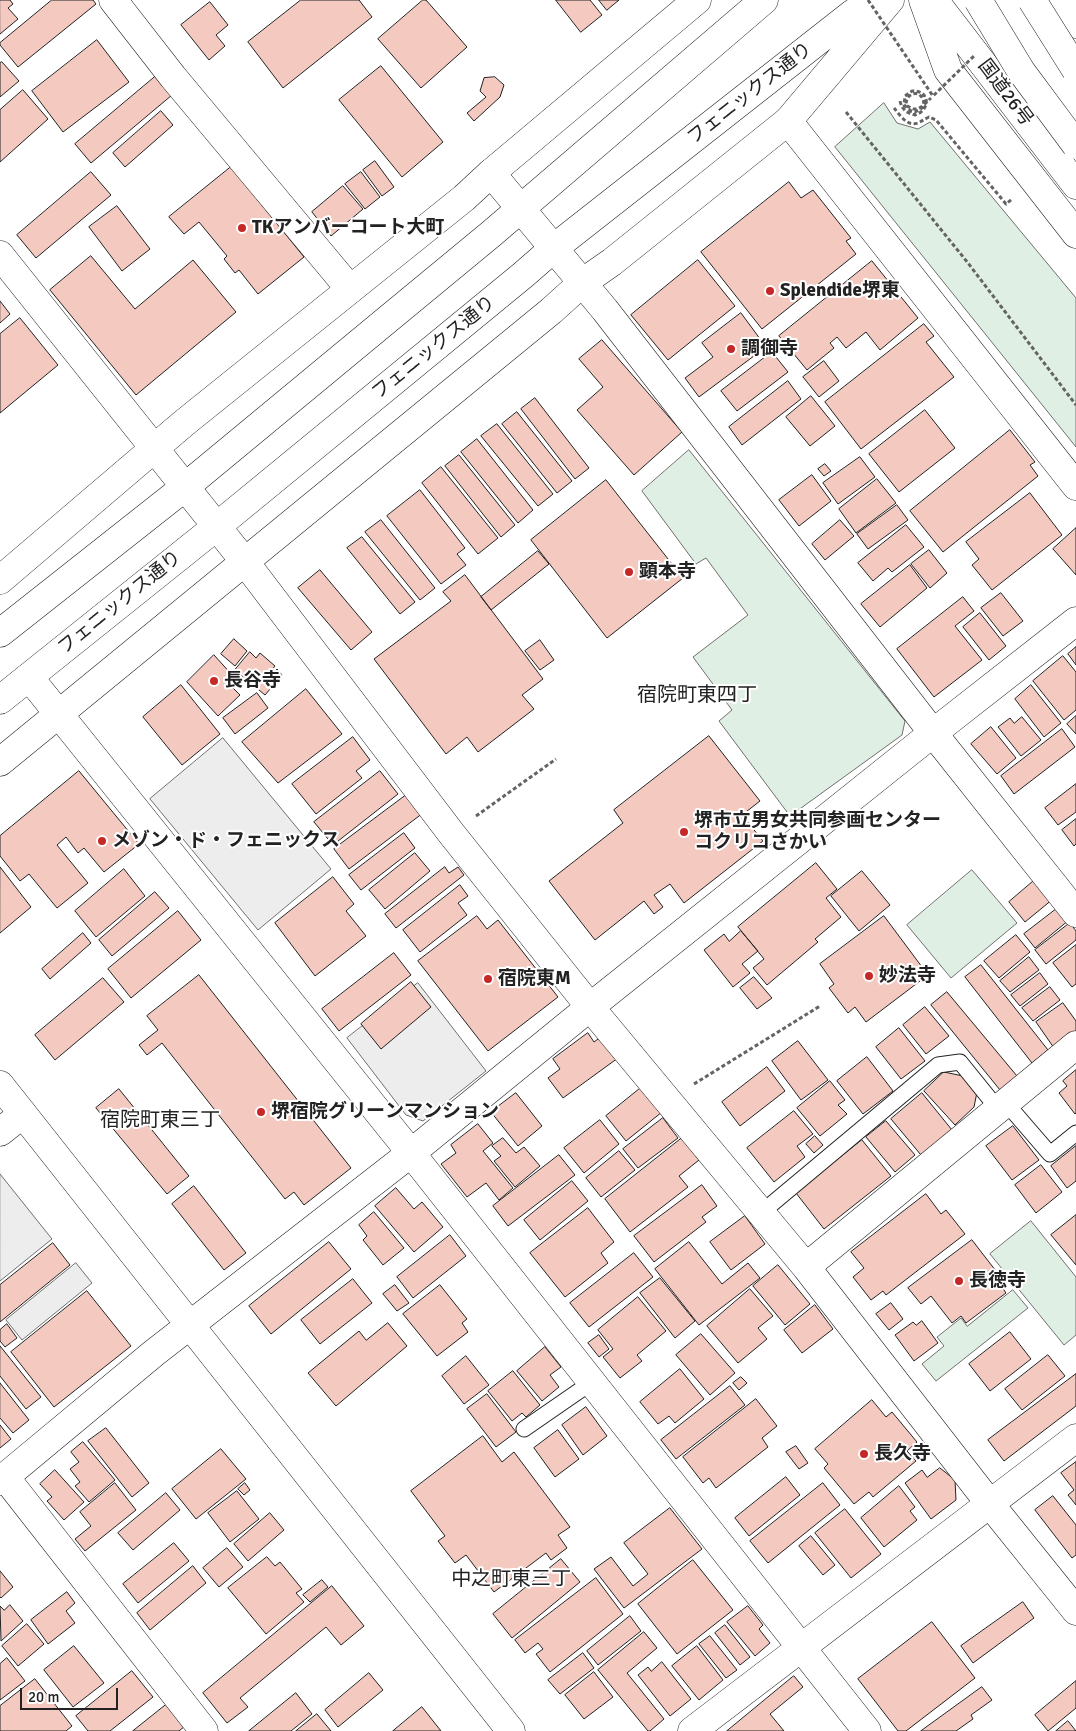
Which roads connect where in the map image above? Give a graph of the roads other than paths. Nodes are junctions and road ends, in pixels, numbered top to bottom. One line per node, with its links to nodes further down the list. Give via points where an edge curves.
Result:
1 (113, 0): 22 (main road, via 173,77)
2 (764, 0): 17 (main road)
3 (872, 0): 19 (main road, フェニックス通り)
4 (890, 0): 13 (main road)
5 (923, 0): 18 (main road, via 948,70)
6 (934, 0): 16 (main road, 国道26号)
7 (978, 0): 14 (main road, bridge, via 1021,71)
8 (1032, 0): 12 (main road, bridge)
9 (1061, 0): 11 (main road)
10 (688, 3): 15 (main road)
11 (1076, 24)
12 (1076, 70)
13 (788, 121): 21 (main road); 25 (main road)
14 (1076, 145)
15 (491, 173): 17 (main road); 22 (main road)
16 (1076, 185)
17 (520, 208): 19 (main road); 24 (main road)
18 (1076, 234)
19 (554, 248): 21 (main road); 26 (main road, フェニックス通り)
20 (0, 255): 23 (main road)
21 (582, 283): 27 (main road); 34 (main road)
22 (350, 288): 23 (main road)
23 (155, 448): 24 (main road); 28 (main road)
24 (185, 486): 26 (main road); 30 (main road)
25 (1076, 486)
26 (216, 527): 27 (main road); 31 (main road, フェニックス通り)
27 (245, 562): 33 (main road); 37 (main road, via 451,833)
28 (0, 580)
29 (1076, 621): 34 (main road)
30 (0, 632)
31 (29, 677): 32 (main road, フェニックス通り); 33 (main road)
32 (0, 700)
33 (59, 714): 35 (main road); 44 (main road)
34 (933, 733): 36 (main road); 37 (main road)
35 (0, 762)
36 (1076, 913)
37 (590, 1007): 44 (main road); 45 (main road)
38 (1076, 1045): 40 (main road)
39 (0, 1085): 41 (main road)
40 (1002, 1106): 43 (lane, via 1050,1154); 45 (lane, via 960,1062 938,1065); 46 (main road)
41 (24, 1114): 42 (main road); 47 (main road)
42 (0, 1132)
43 (1076, 1133)
44 (411, 1153): 47 (main road); 48 (main road)
45 (761, 1213): 46 (main road)
46 (806, 1267): 52 (main road)
47 (190, 1324): 51 (main road); 56 (main road)
48 (592, 1382): 49 (lane); 54 (main road)
49 (524, 1429)
50 (1076, 1438): 52 (main road)
51 (2, 1479): 55 (main road)
52 (990, 1504): 53 (main road); 54 (main road)
53 (1076, 1610)
54 (801, 1648): 57 (main road); 58 (main road)
55 (204, 1731)
56 (511, 1731)
57 (692, 1731)
58 (867, 1731)

